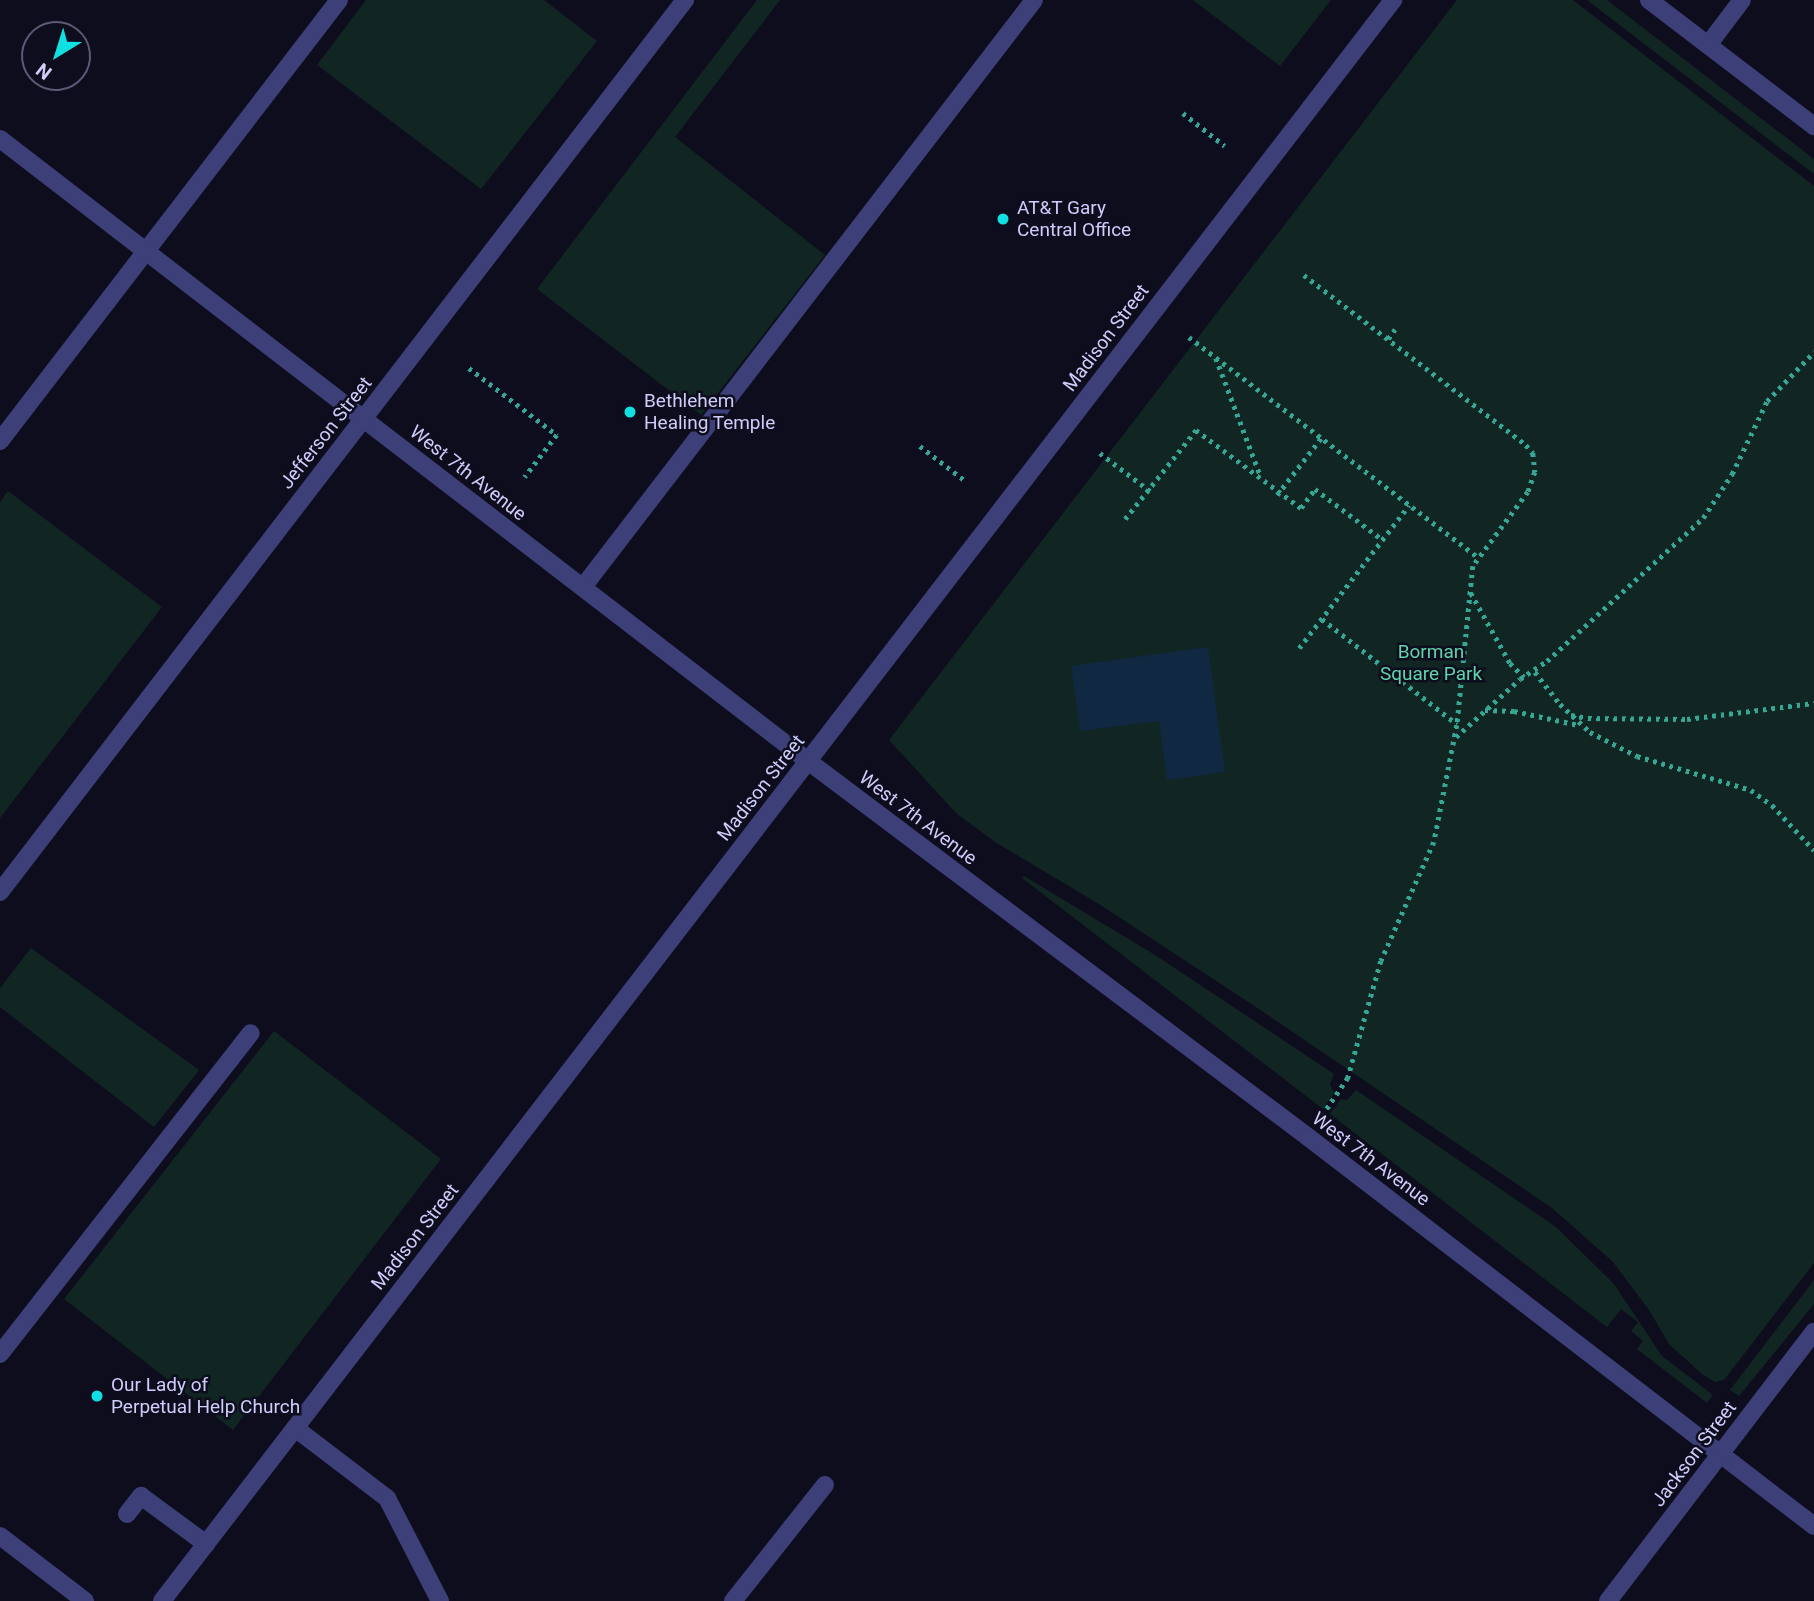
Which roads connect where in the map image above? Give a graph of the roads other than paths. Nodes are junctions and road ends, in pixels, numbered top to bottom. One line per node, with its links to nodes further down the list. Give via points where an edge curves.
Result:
1 (339, 0): 10 (street)
2 (685, 0): 11 (street, Jefferson Street)
3 (1034, 0): 13 (street)
4 (1393, 0): 14 (street, Madison Street)
5 (1649, 0): 7 (street)
6 (1742, 0): 7 (street)
7 (1707, 45): 8 (street)
8 (1814, 126)
9 (0, 139): 10 (street, West 7th Avenue)
10 (146, 251): 11 (street, West 7th Avenue); 12 (street)
11 (363, 419): 13 (street, West 7th Avenue); 15 (street, Jefferson Street)
12 (0, 441)
13 (583, 587): 14 (street, West 7th Avenue)
14 (808, 761): 19 (street, Madison Street); 20 (street, West 7th Avenue)
15 (0, 892)
16 (251, 1033): 18 (street)
17 (1814, 1332): 20 (street, Jackson Street)
18 (0, 1354)
19 (295, 1428): 25 (street, Madison Street); 28 (street, via 387,1498)
20 (1720, 1454): 23 (street, West 7th Avenue); 30 (street, Jackson Street)
21 (825, 1485): 29 (street)
22 (127, 1514): 25 (street, via 141,1496)
23 (1814, 1526)
24 (0, 1536): 26 (street)
25 (206, 1544): 27 (street, Madison Street)
26 (85, 1601)
27 (162, 1601)
28 (440, 1601)
29 (733, 1601)
30 (1608, 1601)

